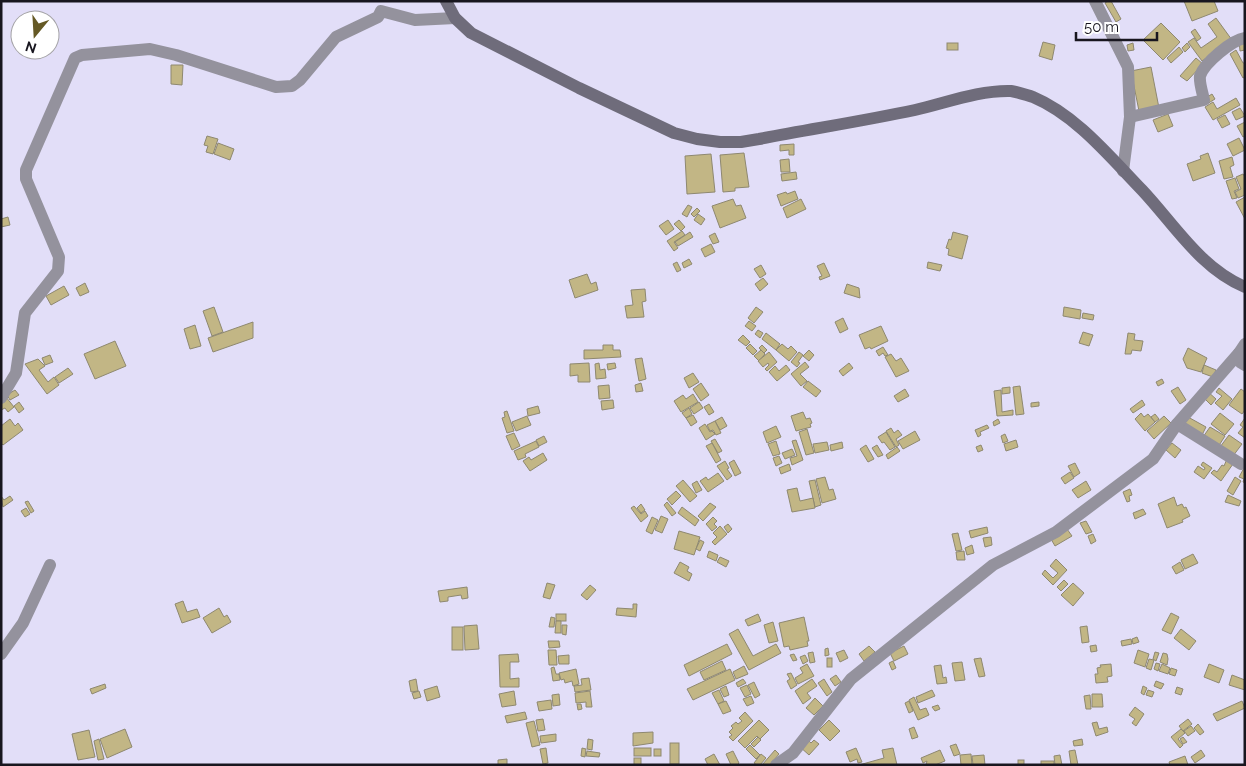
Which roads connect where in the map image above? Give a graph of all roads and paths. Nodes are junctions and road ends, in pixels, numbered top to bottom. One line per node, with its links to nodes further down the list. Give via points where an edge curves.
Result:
1 (446, 1): 3 (main road)
2 (1095, 1): 5 (street, via 1128,67)
3 (455, 18): 6 (main road, via 471,33 579,88 674,133 697,139 741,142 904,112 985,93 1011,91 1056,109); 10 (street, via 415,20 381,11 378,17 336,37 292,86 276,87 150,49 75,58 26,170 26,179 59,257 58,271 25,313 16,373)
4 (1245, 38): 5 (street, via 1238,39 1207,63 1200,77 1204,100)
5 (1130, 117): 6 (street)
6 (1123, 171): 7 (main road, via 1212,268)
7 (1245, 287)
8 (1242, 348): 9 (street, via 1238,358); 11 (street)
9 (1245, 365)
10 (1, 398)
11 (1177, 424): 12 (street); 15 (street, via 1147,463 1056,532 993,565 851,679 793,753)
12 (1241, 464)
13 (50, 565): 14 (street, via 24,623)
14 (1, 654)
15 (776, 765)

